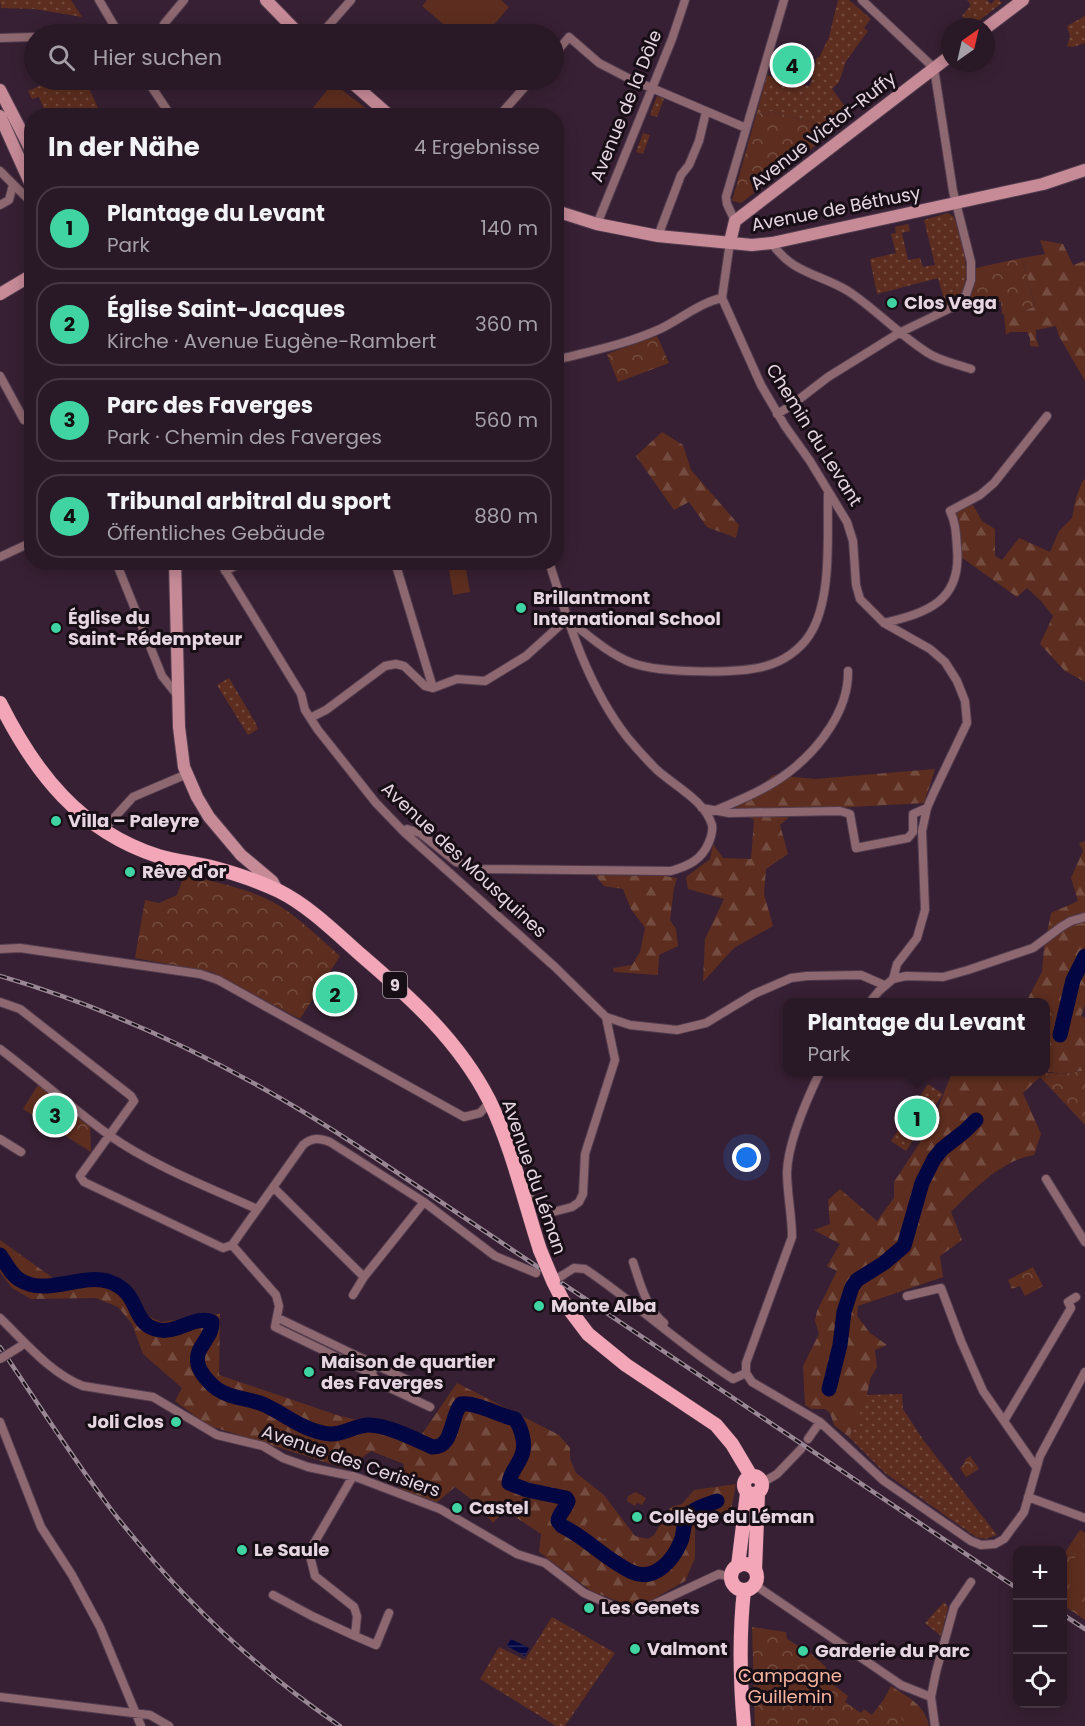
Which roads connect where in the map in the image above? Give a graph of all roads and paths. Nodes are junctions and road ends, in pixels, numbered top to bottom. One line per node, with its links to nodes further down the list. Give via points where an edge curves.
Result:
1 (99, 0): 10 (street)
2 (184, 0): 11 (street)
3 (266, 0): 12 (street)
4 (351, 0): 13 (street)
5 (685, 0): 19 (street, Avenue de la Dôle)
6 (784, 0): 29 (street)
7 (862, 0): 18 (street)
8 (1023, 0): 9 (street)
9 (995, 21)
10 (113, 24)
11 (164, 24)
12 (289, 24)
13 (330, 24)
14 (24, 37): 15 (street)
15 (0, 38)
16 (564, 44): 19 (street, via 569,38 599,63)
17 (941, 63): 18 (street, Avenue Victor-Ruffy)
18 (934, 68): 36 (street); 39 (street, Avenue Victor-Ruffy)
19 (651, 89): 27 (street); 40 (street, Avenue de la Dôle)
20 (0, 90): 30 (street)
21 (154, 90): 24 (street)
22 (360, 90): 25 (street)
23 (522, 90): 26 (street)
24 (166, 108)
25 (381, 108)
26 (506, 108)
27 (705, 112): 29 (street); 41 (street, via 699,141 681,175)
28 (0, 116): 31 (street)
29 (746, 128): 39 (street, via 726,196)
30 (24, 136)
31 (24, 169)
32 (1085, 170): 36 (street, Avenue de Béthusy, via 1044,184)
33 (0, 171): 34 (street)
34 (13, 185): 35 (street); 37 (street, via 9,200)
35 (24, 195)
36 (957, 203): 43 (street, Avenue de Béthusy); 47 (street, via 971,262 968,290 962,302)
37 (0, 206)
38 (564, 214): 40 (street, Avenue de Béthusy)
39 (735, 221): 42 (street)
40 (597, 224): 41 (street, Avenue de Béthusy)
41 (658, 236): 42 (street, Avenue de Béthusy)
42 (730, 242): 43 (street, Avenue de Béthusy); 46 (street)
43 (772, 243): 47 (street, via 780,257 844,289)
44 (24, 280): 45 (street)
45 (0, 294)
46 (722, 298): 48 (street, via 614,346); 51 (street, Chemin du Levant)
47 (900, 333): 49 (street, via 930,355); 51 (street)
48 (564, 358)
49 (971, 369)
50 (0, 376): 53 (street)
51 (777, 414): 54 (street, Chemin du Levant)
52 (1047, 416): 63 (street, via 994,483 950,511 957,553 956,574 948,593 919,614)
53 (24, 420)
54 (828, 493): 62 (street, via 826,563 819,615 804,642 775,663 740,670 654,669 605,649); 63 (street, Chemin du Levant, via 851,529 860,599)
55 (24, 546): 56 (street)
56 (0, 557)
57 (119, 570): 66 (street, via 162,676)
58 (175, 570): 66 (street, Avenue du Léman)
59 (397, 570): 65 (street)
60 (552, 570): 62 (street)
61 (225, 571): 68 (street, Avenue des Mousquines, via 300,694)
62 (567, 619): 65 (street, via 526,656 485,681 457,680); 70 (street, via 597,690 628,738 655,768)
63 (884, 623): 71 (street, Chemin du Levant, via 945,662 965,701 967,723)
64 (848, 671): 72 (street, via 845,698 813,750 790,772 756,793)
65 (433, 688): 68 (street, via 425,686 404,666 385,666)
66 (178, 696): 69 (street, Avenue du Léman, via 181,752)
67 (0, 703): 74 (main road, 9, via 20,743 49,782 77,811)
68 (310, 718): 75 (street, Avenue des Mousquines, via 376,803)
69 (187, 774): 74 (street, via 133,797); 76 (street, Avenue du Léman, via 209,817)
70 (702, 808): 72 (street); 73 (street)
71 (927, 808): 72 (street, via 913,814 913,832 908,838 856,848 850,814 840,811); 82 (street, Chemin du Levant, via 922,831 924,910 917,938 897,964)
72 (715, 810): 73 (street)
73 (708, 817): 75 (street, via 712,830 707,848 690,865 671,871 479,869 456,862 415,830)
74 (103, 830): 77 (main road, 9, via 158,856)
75 (404, 832): 86 (street, Avenue des Mousquines)
76 (249, 863): 77 (street); 78 (street, Avenue du Léman); 79 (street, Avenue du Léman, via 272,881)
77 (236, 874): 78 (main road, 9)
78 (257, 882): 79 (main road, 9)
79 (277, 890): 89 (main road, Avenue du Léman / 9, via 316,918 422,1011 451,1042)
80 (1085, 917): 82 (street, via 1061,927 1033,948 968,970 943,977)
81 (0, 949): 89 (street, via 20,948 200,974 218,980 464,1117 480,1113)
82 (894, 979): 83 (street)
83 (884, 986): 84 (street); 86 (street, via 861,975 791,978 754,994 706,1023 677,1030 630,1026)
84 (874, 998)
85 (0, 1002): 90 (street, via 20,1010 131,1096 131,1107)
86 (606, 1017): 95 (street, via 615,1060 585,1154 583,1194 572,1207 554,1212)
87 (0, 1049): 90 (street)
88 (818, 1076): 113 (street, via 805,1103 787,1170 792,1237 746,1363)
89 (490, 1102): 95 (main road, Avenue du Léman / 9)
90 (110, 1135): 97 (street, via 157,1163); 99 (street, via 81,1176 84,1182 223,1248)
91 (0, 1139): 92 (street)
92 (21, 1152)
93 (1046, 1179): 98 (street)
94 (273, 1187): 96 (street, via 298,1150 312,1139 321,1138); 97 (street); 102 (street)
95 (522, 1194): 101 (main road, Avenue du Léman / 9, bridge)
96 (424, 1202): 101 (street, via 495,1256); 102 (street)
97 (257, 1209): 99 (street)
98 (1085, 1242)
99 (232, 1245): 107 (street, via 276,1295)
100 (633, 1262): 109 (street, via 656,1317 679,1335)
101 (545, 1275): 109 (street, bridge, via 585,1269); 124 (main road, Avenue du Léman / 9, via 588,1334 626,1365 716,1425 732,1444)
102 (364, 1277): 103 (street)
103 (353, 1295)
104 (907, 1296): 117 (street, via 941,1288 972,1369)
105 (1076, 1297): 117 (street, via 1068,1302 1071,1308)
106 (0, 1318): 108 (street, Avenue des Cerisiers)
107 (278, 1318): 111 (street); 112 (street, via 275,1327)
108 (23, 1344): 110 (street, bridge); 123 (street, Avenue des Cerisiers, via 73,1383 153,1397 217,1435 263,1446 308,1467)
109 (689, 1349): 113 (street, via 733,1378)
110 (0, 1359)
111 (376, 1365): 112 (street); 115 (street)
112 (372, 1374): 116 (street, via 377,1382)
113 (747, 1375): 119 (street, via 762,1389)
114 (1084, 1375): 122 (street)
115 (412, 1382)
116 (430, 1407)
117 (1004, 1421): 122 (street)
118 (0, 1422): 136 (street, via 40,1527 100,1627)
119 (820, 1422): 120 (street); 125 (street, via 884,1481 981,1545 1004,1539 1024,1512)
120 (808, 1438)
121 (801, 1449): 124 (street, via 777,1474)
122 (1035, 1467): 125 (street)
123 (353, 1476): 128 (street, Avenue des Cerisiers, via 440,1509 517,1554 545,1563 584,1593 618,1608 648,1607 718,1574); 133 (street, via 309,1552 315,1576 354,1607)
124 (754, 1486): 127 (main road); 128 (main road)
125 (1028, 1497): 126 (street)
126 (1085, 1518)
127 (755, 1570): 128 (main road, via 746,1564); 130 (main road, via 758,1576)
128 (735, 1571): 130 (main road, via 736,1587)
129 (971, 1582): 135 (street, via 954,1607)
130 (750, 1588): 135 (street, via 901,1685); 139 (main road, via 741,1642)
131 (273, 1595): 133 (street)
132 (389, 1613): 133 (street, via 376,1645)
133 (355, 1636)
134 (0, 1697): 136 (street)
135 (931, 1697): 140 (street)
136 (136, 1713): 137 (street); 138 (street, via 150,1715)
137 (141, 1726)
138 (169, 1726)
139 (744, 1726)
140 (935, 1726)

